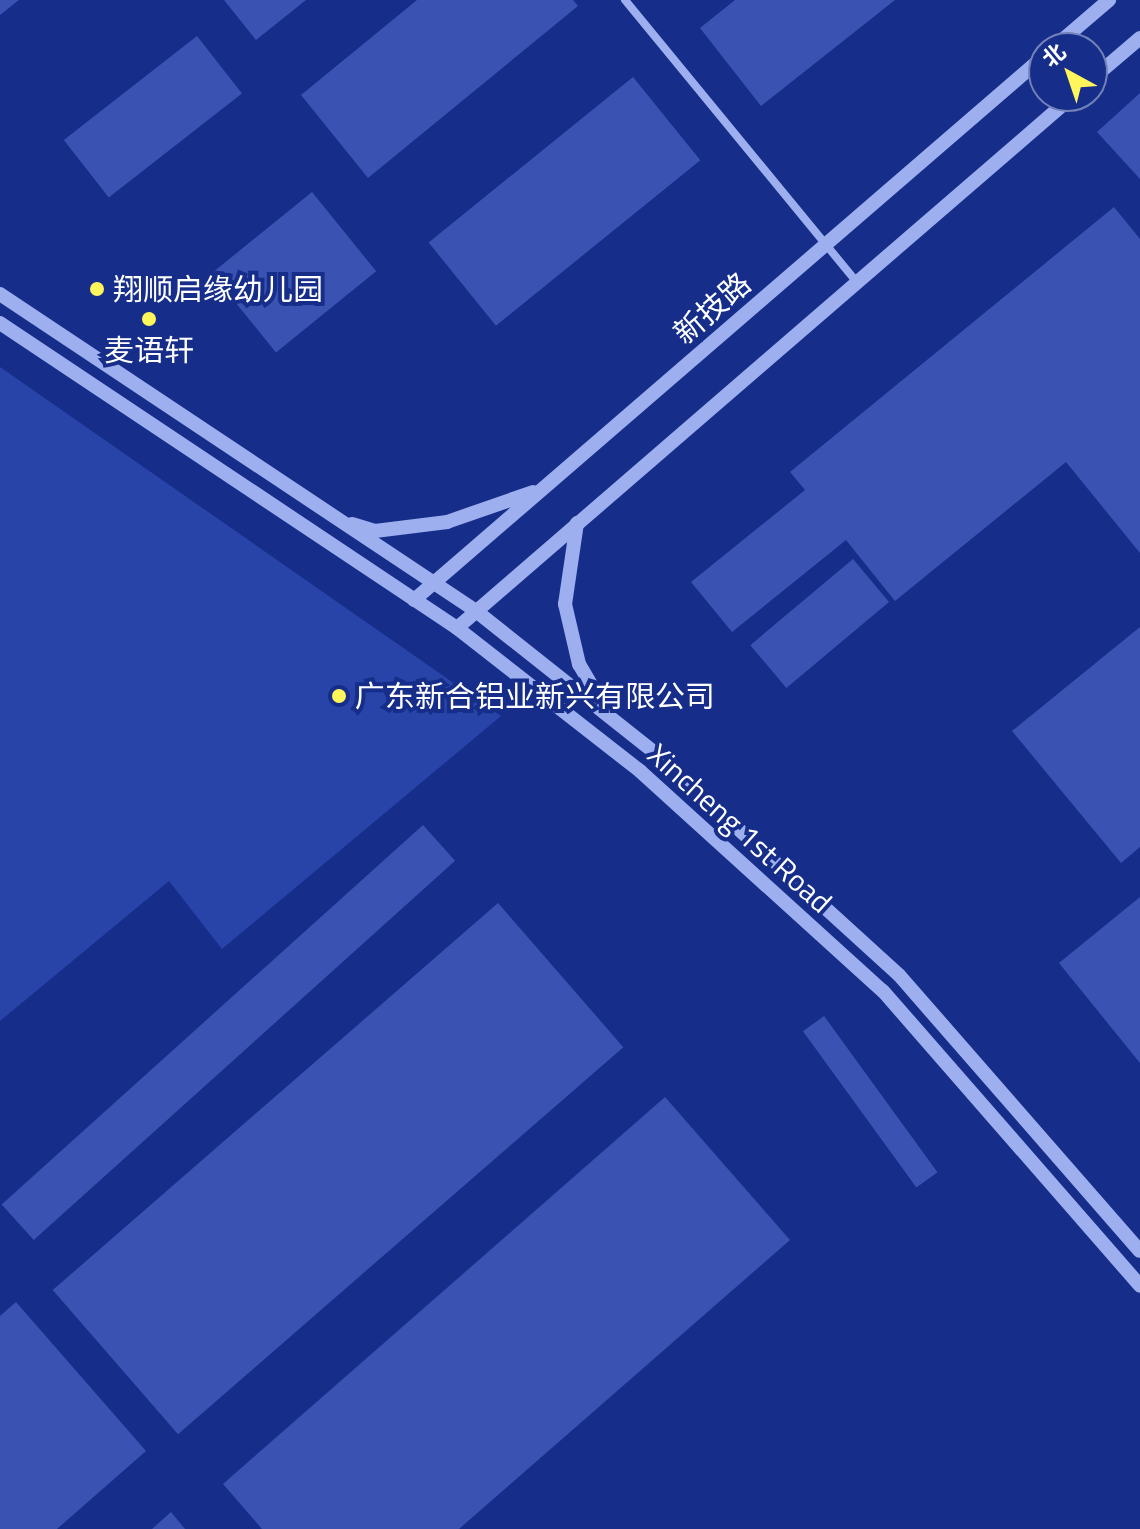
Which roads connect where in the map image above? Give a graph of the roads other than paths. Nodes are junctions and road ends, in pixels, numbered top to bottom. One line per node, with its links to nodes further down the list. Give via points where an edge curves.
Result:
1 (625, 0): 8 (street)
2 (1109, 0): 3 (street)
3 (1072, 32)
4 (1140, 38): 5 (street)
5 (1108, 65)
6 (1028, 70): 8 (street, 新技路)
7 (1054, 112): 9 (street)
8 (825, 245): 9 (street); 12 (street, 新技路)
9 (857, 282): 14 (street)
10 (0, 294): 13 (street, Xincheng 1st Road)
11 (0, 323): 16 (street, Xincheng 1st Road)
12 (541, 490): 13 (street, via 447,522 375,531); 15 (street, 新技路)
13 (333, 518): 15 (street, Xincheng 1st Road)
14 (577, 523): 17 (street); 19 (street, via 565,604 579,664)
15 (434, 582): 16 (street, 新技路); 17 (street, Xincheng 1st Road)
16 (414, 600): 18 (street, Xincheng 1st Road)
17 (476, 611): 18 (street); 19 (street, Xincheng 1st Road)
18 (457, 628): 21 (street, Xincheng 1st Road, via 640,771 883,991)
19 (611, 717): 20 (street, Xincheng 1st Road, via 899,975)
20 (1140, 1251)
21 (1140, 1286)

